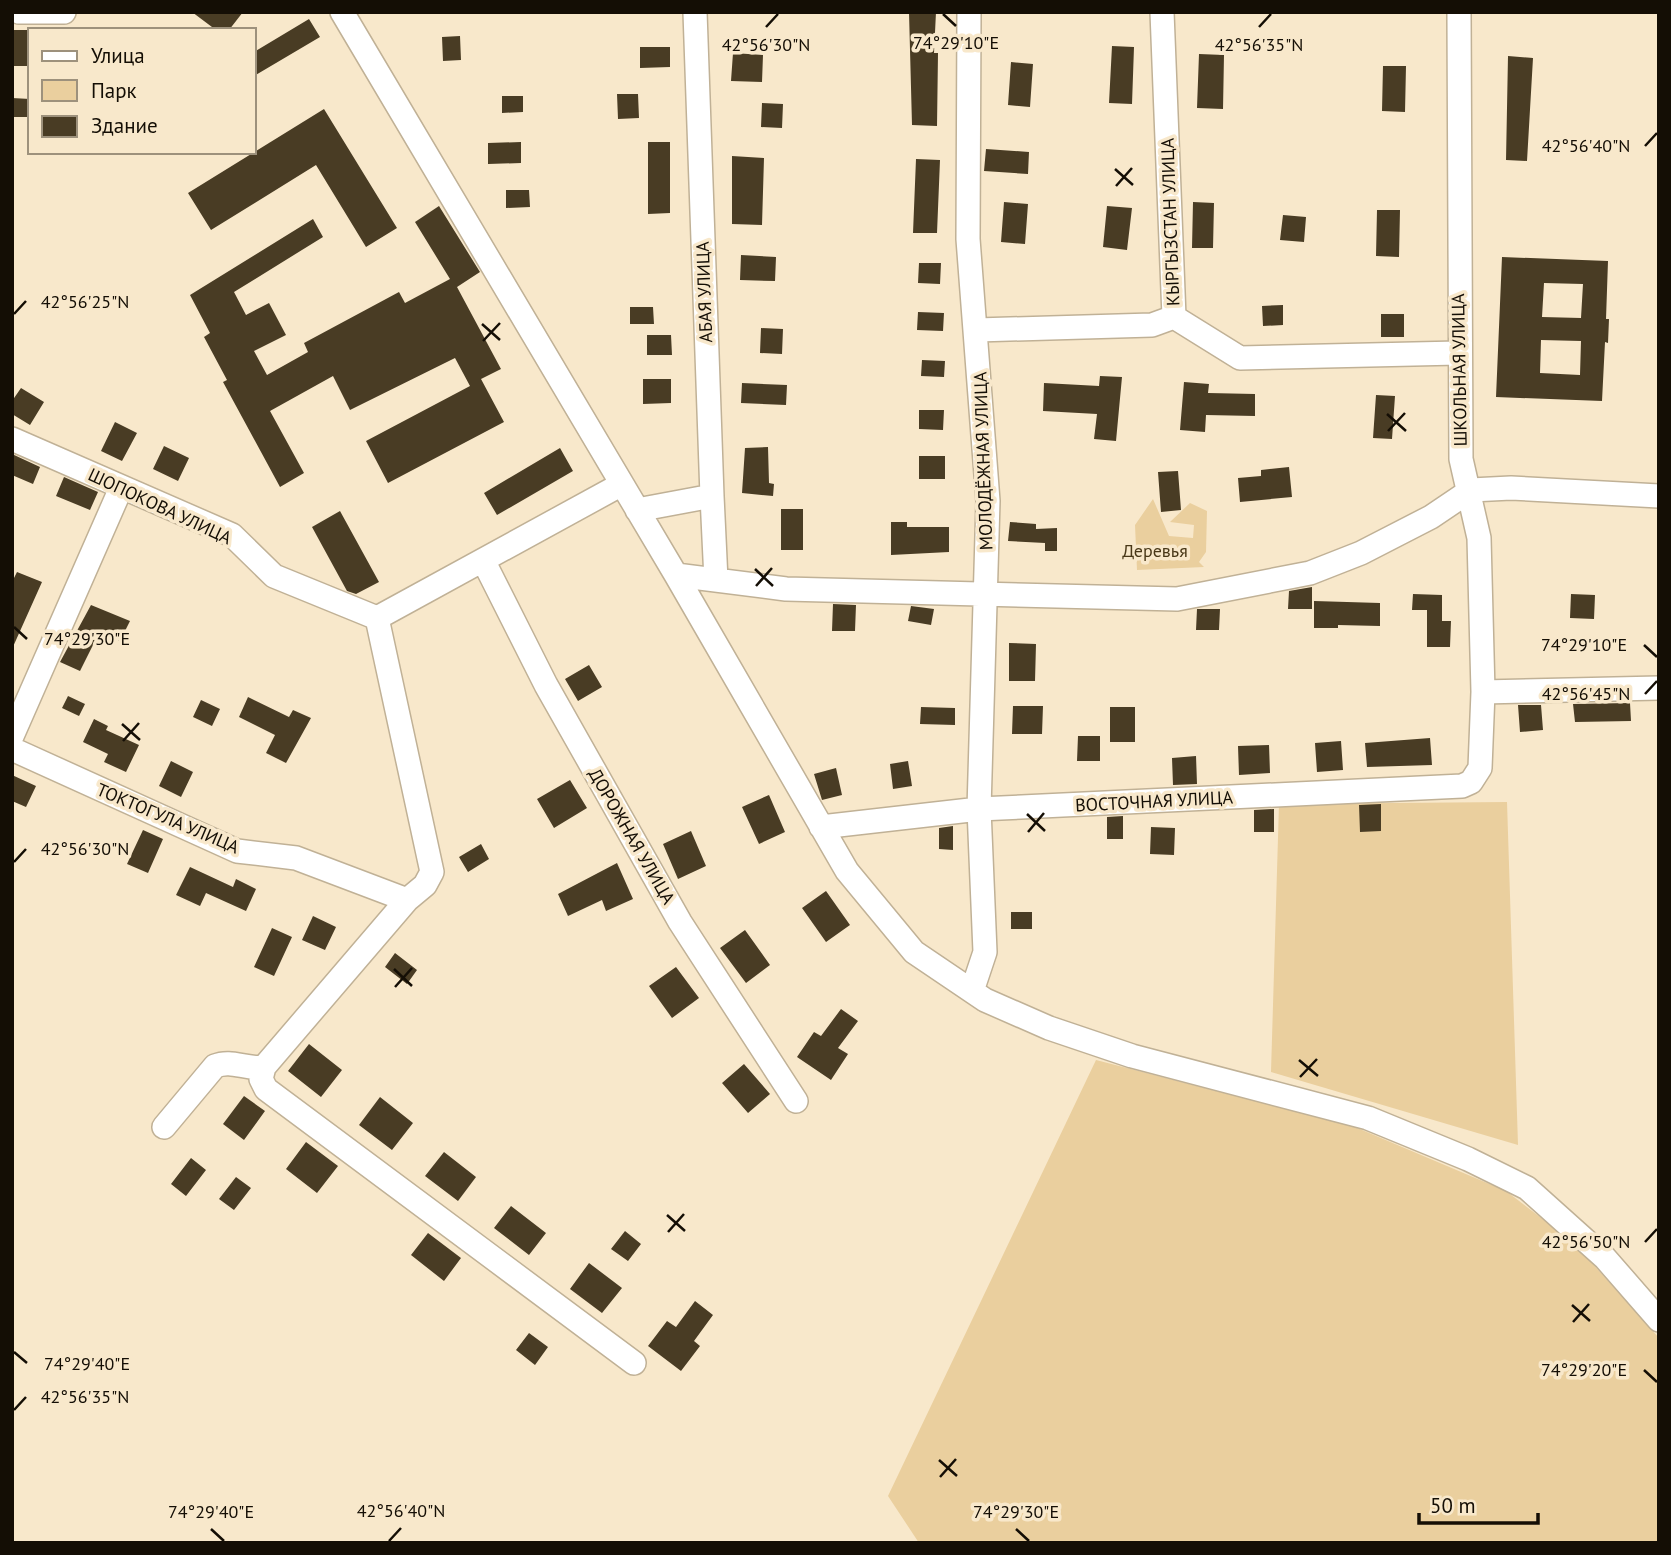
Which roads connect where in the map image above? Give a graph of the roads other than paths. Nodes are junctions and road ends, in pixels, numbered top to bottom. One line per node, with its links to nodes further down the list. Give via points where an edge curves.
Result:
1 (19, 12): 2 (street)
2 (64, 12)
3 (342, 12): 12 (street)
4 (695, 12): 15 (street, АБАЯ УЛИЦА)
5 (969, 12): 9 (street, МОЛОДЁЖНАЯ УЛИЦА, via 968,239)
6 (1162, 12): 8 (street, КЫРГЫЗСТАН УЛИЦА)
7 (1459, 12): 10 (street, ШКОЛЬНАЯ УЛИЦА)
8 (1174, 317): 9 (street, КЫРГЫЗСТАН УЛИЦА, via 1152,325); 10 (street, via 1240,358)
9 (977, 330): 21 (street, МОЛОДЁЖНАЯ УЛИЦА, via 988,501)
10 (1458, 353): 14 (street, ШКОЛЬНАЯ УЛИЦА, via 1461,459)
11 (12, 439): 13 (street, ШОПОКОВА УЛИЦА)
12 (622, 484): 17 (street); 18 (street)
13 (121, 488): 22 (street, ШОПОКОВА УЛИЦА, via 232,535 274,576); 25 (street)
14 (1471, 490): 16 (street); 21 (street, via 1361,554 1310,573 1177,599); 24 (street, ШКОЛЬНАЯ УЛИЦА, via 1479,538)
15 (712, 496): 17 (street); 20 (street, АБАЯ УЛИЦА)
16 (1659, 496)
17 (637, 510): 19 (street)
18 (484, 562): 22 (street); 33 (street, ДОРОЖНАЯ УЛИЦА, via 680,922)
19 (676, 575): 20 (street); 29 (street)
20 (716, 580): 21 (street, via 786,589)
21 (985, 593): 28 (street, МОЛОДЁЖНАЯ УЛИЦА)
22 (377, 618): 30 (street, via 431,857 429,879)
23 (1659, 688): 24 (street)
24 (1483, 692): 27 (street, ШКОЛЬНАЯ УЛИЦА)
25 (12, 736)
26 (12, 749): 30 (street, ТОКТОГУЛА УЛИЦА, via 237,851 296,858)
27 (1480, 768): 28 (street, ВОСТОЧНАЯ УЛИЦА, via 1471,782 1462,786)
28 (979, 809): 29 (street, ВОСТОЧНАЯ УЛИЦА); 31 (street, МОЛОДЁЖНАЯ УЛИЦА, via 985,952)
29 (821, 827): 31 (street, via 854,881 914,952)
30 (407, 900): 32 (street)
31 (972, 991): 35 (street, via 1049,1028 1132,1056 1368,1118 1468,1159 1527,1188 1605,1258)
32 (264, 1067): 34 (street, via 223,1062 215,1066); 36 (street, via 261,1079 266,1089)
33 (796, 1101)
34 (164, 1127)
35 (1659, 1320)
36 (634, 1363)

